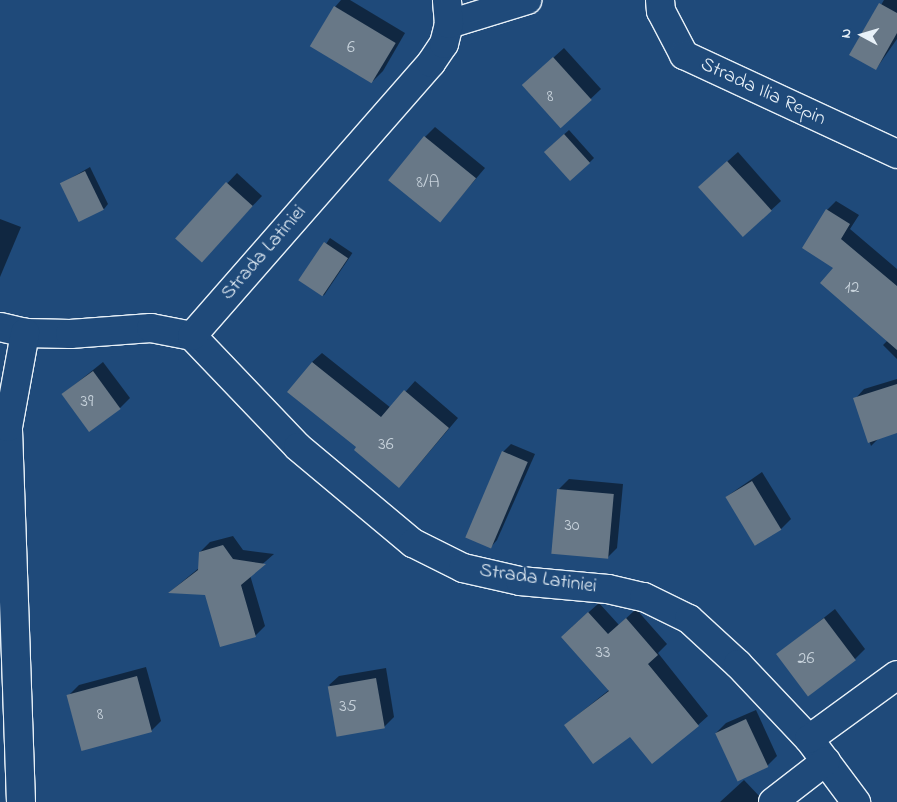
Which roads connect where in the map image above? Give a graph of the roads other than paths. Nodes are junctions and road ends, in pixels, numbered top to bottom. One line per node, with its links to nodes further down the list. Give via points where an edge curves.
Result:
1 (527, 0): 3 (street)
2 (660, 0): 4 (street, Strada Ilia Repin, via 661,11 684,55)
3 (448, 12): 6 (street, Strada Latiniei, via 444,44 430,63)
4 (897, 154)
5 (13, 330): 6 (street, via 70,334 151,328); 10 (street, via 8,427)
6 (192, 336): 8 (street, Strada Latiniei, via 298,447 413,543 463,568 520,581 608,589 644,597 689,619 738,664)
7 (897, 675): 8 (street)
8 (809, 739): 9 (street, Strada Latiniei)
9 (826, 761): 11 (street); 12 (street, Strada Latiniei)
10 (21, 802)
11 (773, 802)
12 (856, 802)

